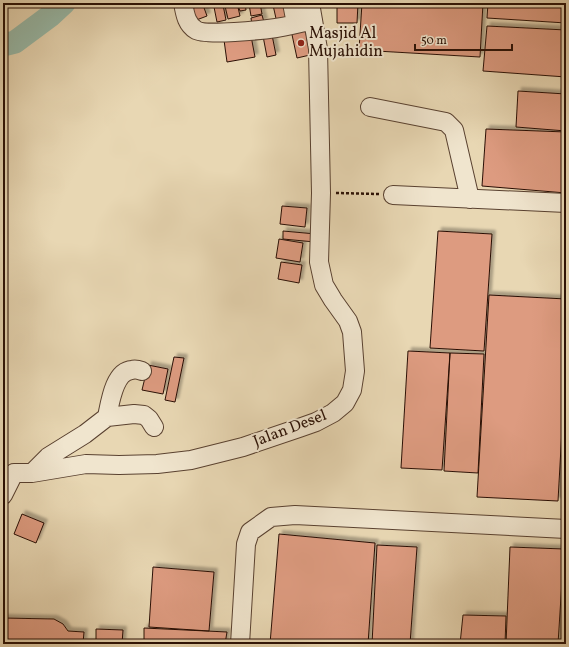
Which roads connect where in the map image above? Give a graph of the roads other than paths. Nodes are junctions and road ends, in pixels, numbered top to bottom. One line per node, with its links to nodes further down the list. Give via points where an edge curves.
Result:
1 (183, 3): 4 (street, via 190,25 197,31 213,33 276,28)
2 (292, 3): 4 (street)
3 (310, 3): 4 (street, Jalan Desel)
4 (304, 22): 13 (street, Jalan Desel, via 318,49 322,193 319,262 324,285 348,321 352,332 355,371 352,390 345,403 316,422 242,447 191,460 157,464 86,464)
5 (370, 107): 7 (street, via 446,122 454,130)
6 (393, 195): 7 (street)
7 (470, 199): 8 (street)
8 (566, 203)
9 (142, 371): 10 (street, via 132,370 120,376 113,389)
10 (107, 417): 11 (street, via 144,415); 13 (street, via 48,457)
11 (154, 427)
12 (9, 472): 13 (street, Jalan Desel); 14 (street, Jalan Desel)
13 (32, 473)
14 (3, 495)
15 (566, 529): 16 (street, via 295,515 271,517 250,532 246,544)
16 (240, 644)

